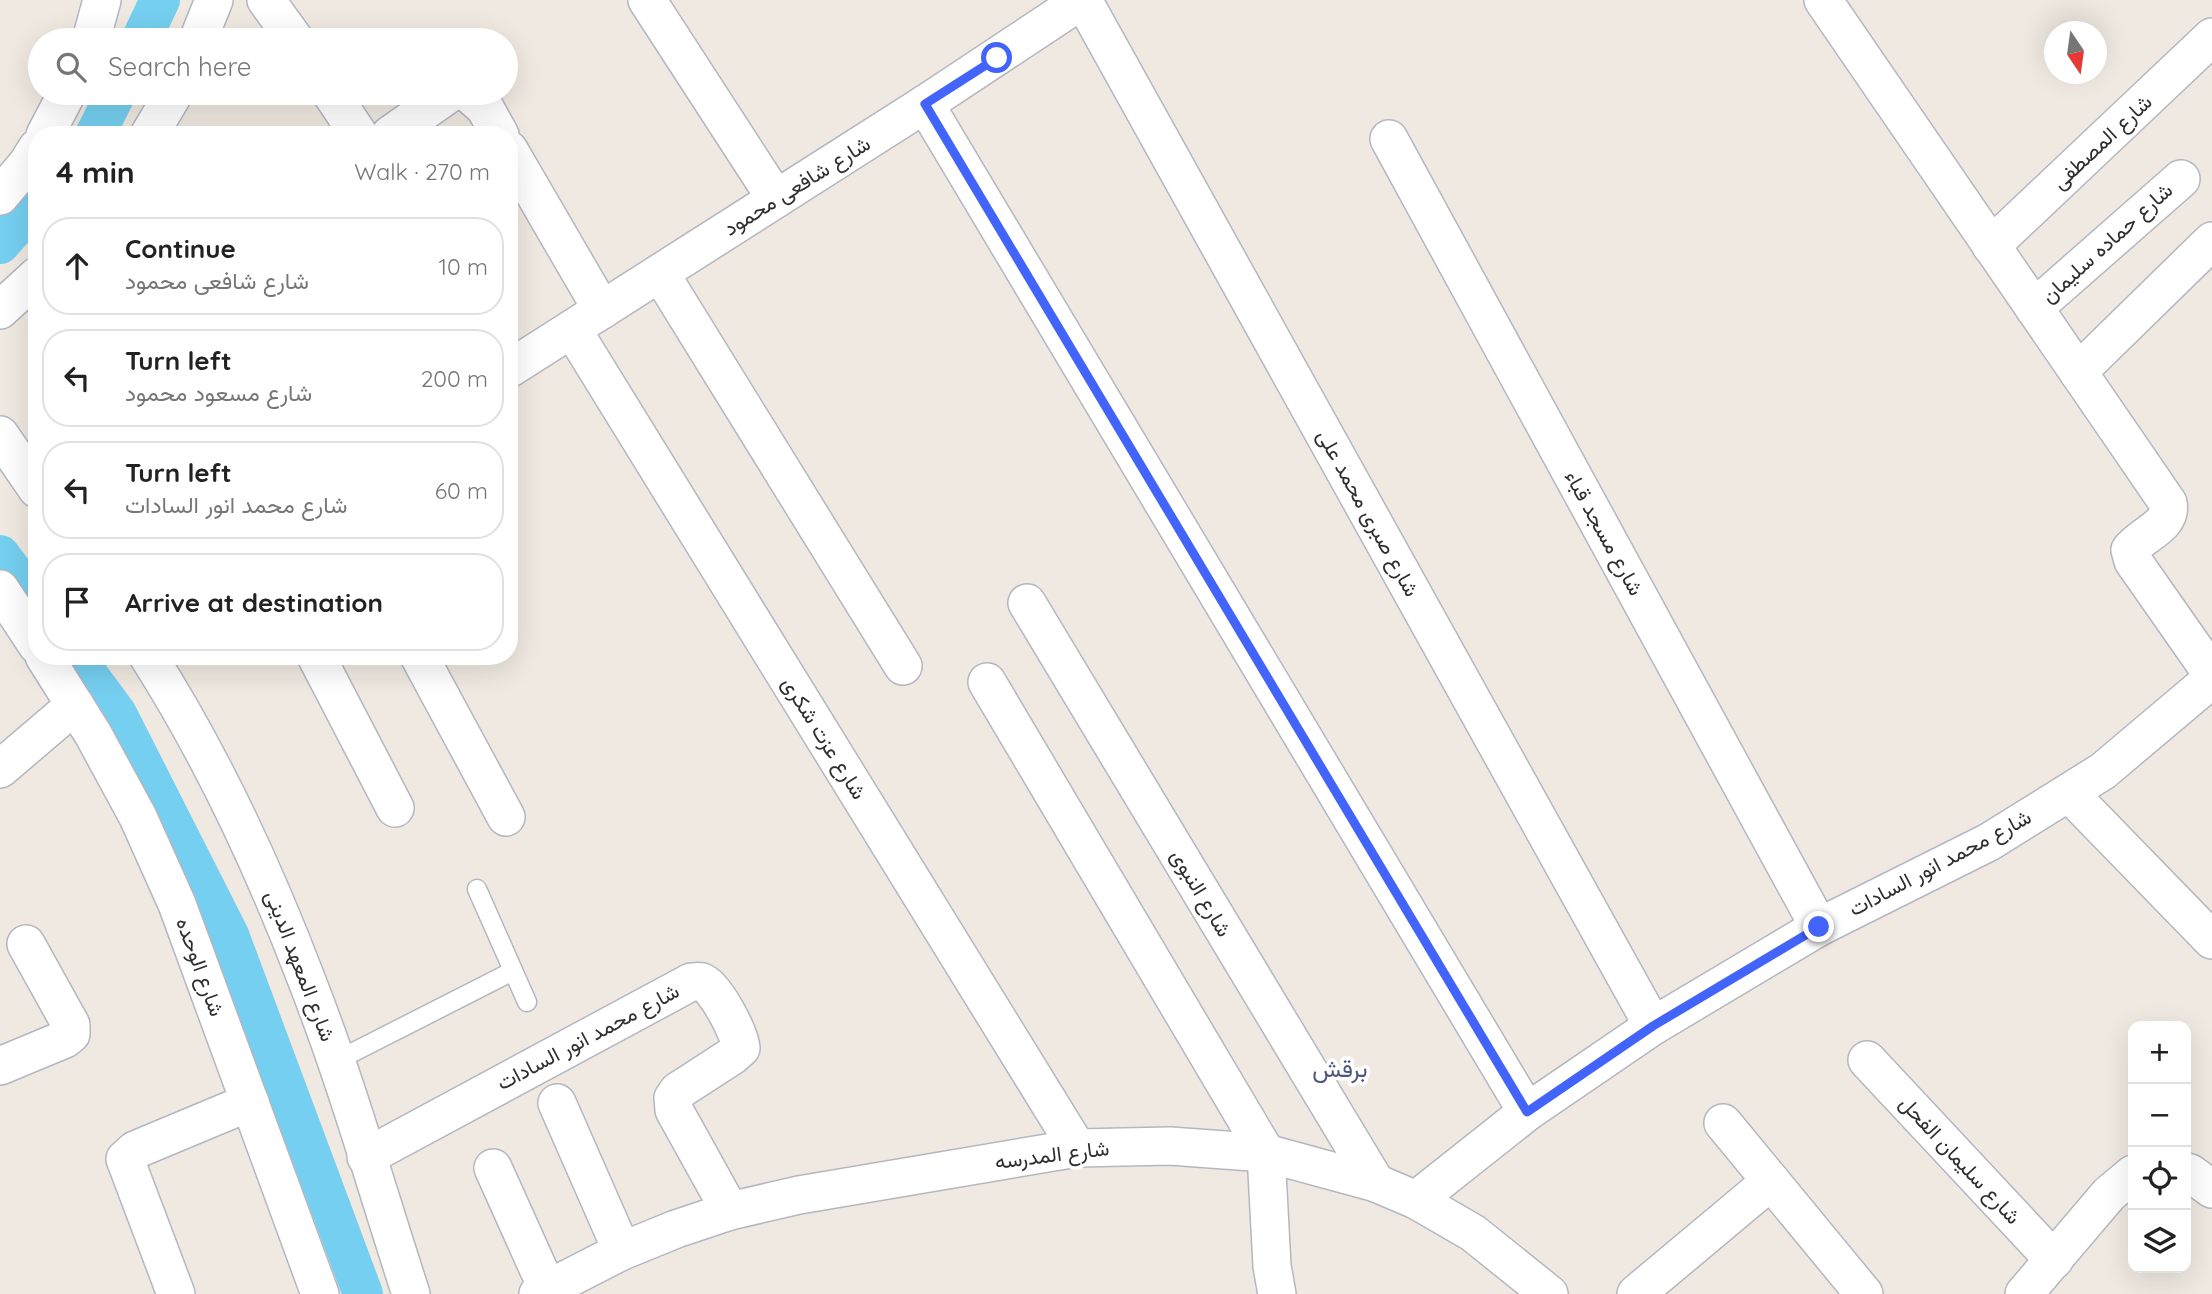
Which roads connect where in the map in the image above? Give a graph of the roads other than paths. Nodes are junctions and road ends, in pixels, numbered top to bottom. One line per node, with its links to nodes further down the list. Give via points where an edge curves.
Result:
1 (102, 0): 7 (street)
2 (214, 0): 8 (street)
3 (266, 0): 9 (street)
4 (647, 0): 27 (street)
5 (1083, 0): 11 (street, شارع شافعى محمود); 61 (street, شارع صبرى محمد على)
6 (1823, 0): 29 (street)
7 (94, 28)
8 (203, 28)
9 (286, 28)
10 (2212, 37): 29 (street, شارع المصطفى)
11 (925, 104): 27 (street, شارع شافعى محمود); 67 (street)
12 (58, 105): 17 (street)
13 (167, 105): 18 (street)
14 (339, 105): 19 (street)
15 (433, 105): 20 (street)
16 (482, 105): 21 (street)
17 (43, 126)
18 (154, 126)
19 (353, 126)
20 (403, 126)
21 (495, 126)
22 (1389, 139): 56 (street, شارع مسجد قباء)
23 (27, 149): 26 (street)
24 (518, 165): 34 (street)
25 (2181, 178): 32 (street, شارع حماده سليمان)
26 (0, 196)
27 (776, 199): 30 (street, شارع شافعى محمود)
28 (2212, 242): 37 (street)
29 (1991, 246): 32 (street)
30 (660, 273): 34 (street, شارع شافعى محمود); 47 (street)
31 (28, 284): 33 (street)
32 (2034, 309): 37 (street)
33 (0, 310)
34 (603, 310): 35 (street, شارع شافعى محمود)
35 (572, 329): 36 (street, شارع شافعى محمود); 69 (street, شارع عزت شكرى)
36 (518, 363)
37 (2078, 372): 48 (street, via 2168,503 2167,520 2130,550)
38 (0, 435): 39 (street)
39 (28, 476)
40 (0, 589): 42 (street)
41 (1027, 603): 76 (street, شارع النبوى)
42 (19, 635)
43 (50, 665): 50 (street, شارع الوحده)
44 (153, 665): 63 (street, شارع المعهد الدينى, via 242,826 290,937)
45 (321, 665): 53 (street)
46 (424, 665): 54 (street)
47 (903, 666)
48 (2212, 676): 52 (street, شارع محمد انور السادات, via 2103,771)
49 (987, 682): 70 (street)
50 (75, 705): 51 (street); 65 (street, شارع الوحده, via 138,817 177,904)
51 (0, 769)
52 (2069, 793): 56 (street, شارع محمد انور السادات, via 1989,842); 57 (street)
53 (395, 808)
54 (506, 817)
55 (477, 888): 59 (lane)
56 (1819, 927): 61 (street, شارع محمد انور السادات)
57 (2212, 940)
58 (26, 944): 64 (street, via 71,1025 71,1034)
59 (513, 971): 60 (lane); 63 (lane)
60 (527, 1003)
61 (1653, 1026): 67 (street, شارع محمد انور السادات)
62 (1867, 1060): 81 (street, شارع سليمان الفحل)
63 (335, 1061): 71 (street, شارع المعهد الدينى)
64 (0, 1066)
65 (250, 1102): 83 (street, via 135,1150 125,1159); 84 (street, شارع الوحده)
66 (557, 1103): 80 (street)
67 (1527, 1112): 78 (street, شارع محمد انور السادات)
68 (1723, 1123): 75 (street)
69 (1077, 1148): 70 (street, شارع المدرسه, via 1170,1146); 79 (street, شارع المدرسه)
70 (1266, 1153): 76 (street, شارع المدرسه); 86 (street)
71 (366, 1157): 79 (street, شارع محمد انور السادات, via 691,982 703,982 712,989 740,1038 741,1048 678,1091 673,1097 674,1110); 85 (street, شارع المعهد الدينى)
72 (494, 1168): 82 (street)
73 (2191, 1175): 77 (street)
74 (2128, 1178): 81 (street)
75 (1771, 1181): 88 (street); 89 (street)
76 (1376, 1183): 78 (street, شارع المدرسه)
77 (2212, 1189)
78 (1416, 1200): 87 (street, شارع المدرسه, via 1473,1233)
79 (730, 1211): 80 (street, شارع المدرسه)
80 (622, 1251): 82 (street, شارع المدرسه)
81 (2054, 1260): 90 (street)
82 (543, 1291)
83 (168, 1292)
84 (316, 1293)
85 (411, 1294)
86 (1277, 1294)
87 (1549, 1294)
88 (1636, 1294)
89 (1864, 1294)
90 (2024, 1294)

